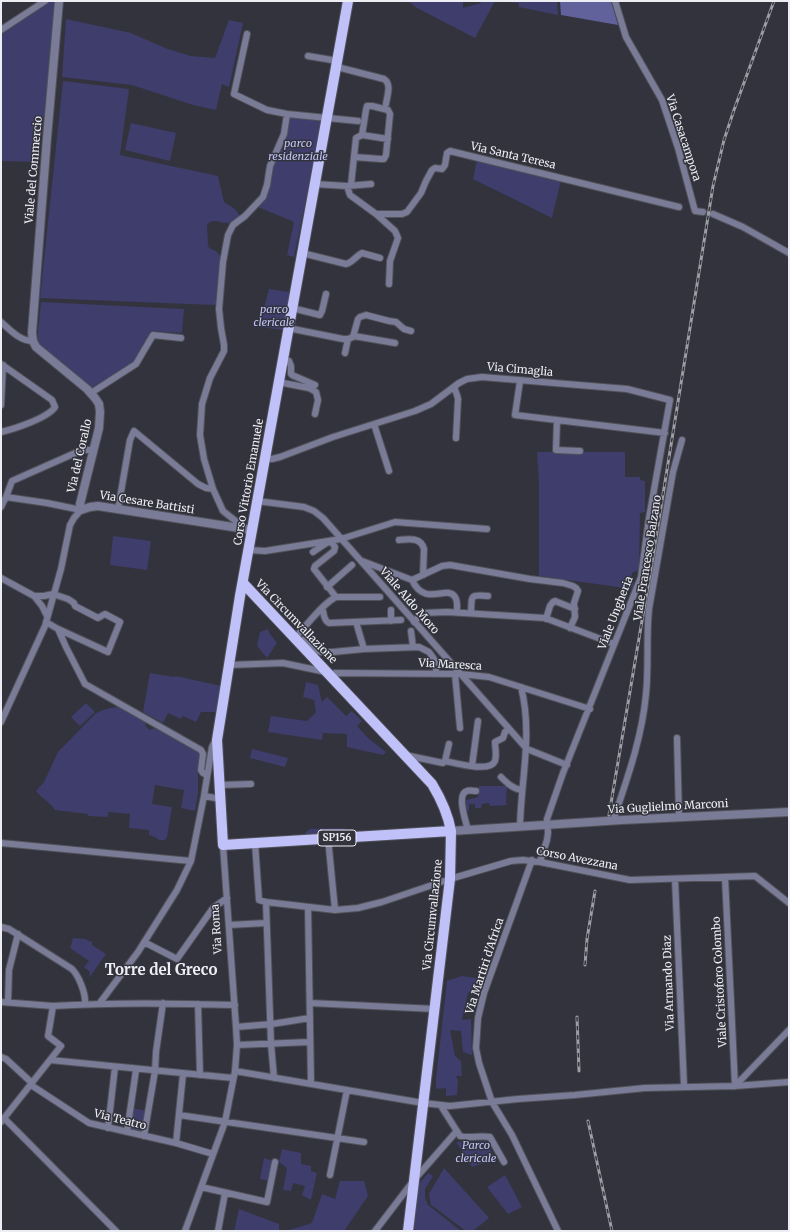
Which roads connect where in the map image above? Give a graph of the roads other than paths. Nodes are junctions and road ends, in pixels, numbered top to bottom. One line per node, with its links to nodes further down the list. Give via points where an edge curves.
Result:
1 (45, 1): 5 (street)
2 (59, 1): 34 (street, Viale del Commercio)
3 (348, 1): 8 (main road, Corso Vittorio Emanuele)
4 (616, 1): 20 (street, Via Casacampora, via 626,37 662,100 695,211)
5 (1, 30)
6 (247, 34): 10 (street, via 234,94 267,110)
7 (308, 56): 8 (street)
8 (337, 64): 9 (street, via 387,80 389,85); 11 (main road, Corso Vittorio Emanuele)
9 (386, 104)
10 (287, 114): 11 (street); 57 (street, via 284,134 270,166 263,197 229,230 219,309 224,345 202,404 200,431 204,459)
11 (327, 119): 12 (street); 16 (main road, Corso Vittorio Emanuele)
12 (358, 121)
13 (362, 135): 14 (street); 14 (street, via 366,108 372,106 387,109 389,112); 15 (street, via 356,138)
14 (388, 140): 15 (street, via 383,159)
15 (354, 156): 18 (street)
16 (314, 184): 18 (street); 23 (main road, Corso Vittorio Emanuele)
17 (371, 184): 18 (street)
18 (349, 186): 21 (street, via 352,197)
19 (679, 207): 21 (street, Via Santa Teresa, via 450,152 447,153 442,169 432,170 421,193 407,212)
20 (703, 212)
21 (376, 214): 26 (street, via 395,231 398,238 390,261)
22 (713, 214): 24 (street, via 743,227)
23 (302, 253): 25 (street, via 346,264 362,253); 28 (main road, Corso Vittorio Emanuele)
24 (789, 253)
25 (380, 258)
26 (389, 284)
27 (326, 294): 28 (street, via 320,315)
28 (292, 308): 30 (main road, Corso Vittorio Emanuele)
29 (1, 322): 34 (street, via 20,338)
30 (288, 328): 33 (street, via 337,338); 37 (main road, Corso Vittorio Emanuele)
31 (411, 331): 33 (street, via 396,322 366,315 358,319)
32 (181, 338): 43 (street, via 153,335 136,364)
33 (351, 338): 35 (street); 36 (street)
34 (33, 341): 43 (street, Via del Corallo, via 41,352)
35 (395, 342)
36 (345, 353)
37 (282, 360): 40 (main road, Corso Vittorio Emanuele); 41 (street, via 291,363 291,374 294,377)
38 (2, 364): 45 (street); 49 (street, via 52,400 56,407 28,423)
39 (520, 381): 42 (street, Via Cimaglia, via 482,377 467,379); 44 (street, Via Cimaglia, via 627,389); 47 (street, via 515,415)
40 (278, 382): 46 (street, via 309,388 316,392 318,400); 55 (main road, Corso Vittorio Emanuele)
41 (316, 385)
42 (454, 387): 48 (street, Via Cimaglia, via 431,404); 51 (street, via 458,395)
43 (91, 393): 53 (street, Via del Corallo, via 99,404 100,412)
44 (670, 400): 50 (street, Viale Ungheria)
45 (1, 405)
46 (315, 414)
47 (557, 420): 50 (street); 54 (street, via 556,450)
48 (374, 424): 55 (street, Via Cimaglia, via 280,457); 56 (street)
49 (1, 432)
50 (665, 433): 96 (street, Viale Ungheria, via 641,577)
51 (456, 438)
52 (682, 440): 127 (street, Viale Francesco Balzano, via 673,472 649,609 646,694 638,741)
53 (93, 450): 58 (street, via 82,450 12,481); 62 (street, Via del Corallo, via 80,504)
54 (580, 451)
55 (265, 458): 59 (main road, Corso Vittorio Emanuele)
56 (389, 471)
57 (213, 489): 61 (street, via 198,484 134,431 130,440); 64 (street, via 223,511)
58 (6, 497): 60 (street); 62 (street)
59 (257, 502): 64 (main road, Corso Vittorio Emanuele); 65 (street, Viale Aldo Moro, via 304,507 314,511)
60 (1, 507)
61 (118, 509): 62 (street, Via Cesare Battisti, via 90,506); 64 (street, Via Cesare Battisti)
62 (82, 510): 76 (street, via 70,525)
63 (487, 529): 65 (street, via 395,522)
64 (248, 530): 67 (main road, Corso Vittorio Emanuele)
65 (340, 539): 67 (street, via 265,551); 69 (street, Viale Aldo Moro)
66 (400, 540): 71 (street, via 417,540 423,545)
67 (249, 550): 74 (main road, Corso Vittorio Emanuele)
68 (313, 552): 75 (street, via 328,542 335,547 334,551 314,568)
69 (360, 560): 73 (street); 91 (street, Viale Aldo Moro)
70 (352, 565): 75 (street)
71 (423, 575): 73 (street); 81 (street, via 450,565 563,583 573,586 578,591)
72 (1, 578): 77 (street)
73 (412, 580): 84 (street, via 424,594 448,592 455,596)
74 (242, 583): 95 (main road, Via Circumvallazione); 99 (main road, Corso Vittorio Emanuele)
75 (327, 587): 79 (street)
76 (53, 594): 77 (street); 86 (street); 93 (street, via 68,599 75,606 98,618 104,614 120,622 108,652)
77 (34, 596): 86 (street, via 42,606)
78 (488, 596): 85 (street, via 473,596)
79 (336, 597): 80 (street); 95 (street)
80 (380, 597)
81 (575, 609): 87 (street, via 555,601 550,606); 92 (street, via 575,617)
82 (391, 610): 89 (street)
83 (323, 611): 90 (street, via 327,622)
84 (457, 612): 85 (street); 91 (street, via 422,613)
85 (471, 614): 87 (street)
86 (47, 619): 93 (street); 106 (street)
87 (546, 619): 92 (street)
88 (401, 620): 89 (street)
89 (392, 621): 90 (street)
90 (356, 622): 98 (street)
91 (414, 622): 102 (street, Viale Aldo Moro)
92 (570, 628): 96 (street)
93 (58, 629): 117 (street, via 85,684 201,750 201,770)
94 (411, 631): 97 (street)
95 (297, 636): 98 (street, via 316,651); 100 (main road, Via Circumvallazione)
96 (614, 644): 104 (street, Viale Ungheria)
97 (413, 647): 98 (street); 101 (street, via 429,652 436,665)
98 (364, 649)
99 (229, 665): 100 (street, Via Maresca, via 284,663); 110 (main road, Corso Vittorio Emanuele)
100 (329, 674): 101 (street, Via Maresca); 113 (main road, Via Circumvallazione)
101 (436, 674): 102 (street, Via Maresca)
102 (457, 674): 103 (street, Via Maresca, via 489,677); 107 (street); 108 (street, Viale Aldo Moro)
103 (521, 687): 104 (street, Via Maresca); 112 (street)
104 (590, 709): 115 (street, Viale Ungheria)
105 (478, 721): 116 (street)
106 (1, 722)
107 (460, 728)
108 (509, 729): 112 (street, Viale Aldo Moro); 116 (street, via 503,738 495,742 494,764)
109 (677, 738): 126 (street)
110 (217, 740): 117 (street, via 212,747); 120 (main road, Corso Vittorio Emanuele)
111 (449, 744): 114 (street)
112 (527, 749): 115 (street); 122 (street)
113 (405, 755): 114 (street, via 440,763); 131 (main road, Via Circumvallazione, via 432,784 449,820)
114 (445, 761): 116 (street)
115 (567, 765): 128 (street, Viale Ungheria, via 547,819)
116 (472, 766)
117 (207, 775): 123 (street)
118 (501, 777): 122 (street, via 516,789)
119 (252, 784): 120 (street)
120 (220, 785): 124 (main road, Via Roma)
121 (476, 790): 130 (street, via 467,791 462,796)
122 (522, 790): 129 (street)
123 (204, 796): 124 (street); 137 (street)
124 (220, 799): 135 (main road, Via Roma)
125 (789, 812): 126 (street, Via Guglielmo Marconi / SP156)
126 (679, 817): 127 (street, Via Guglielmo Marconi / SP156)
127 (613, 821): 128 (street, Via Guglielmo Marconi / SP156)
128 (548, 825): 129 (street, SP156); 138 (street, via 547,840)
129 (520, 826): 130 (street, SP156)
130 (468, 830): 131 (street, SP156)
131 (451, 831): 132 (main road, SP156); 140 (main road, Via Circumvallazione)
132 (328, 838): 134 (main road, SP156); 146 (street)
133 (1, 843): 137 (street)
134 (255, 843): 135 (main road, SP156); 143 (street, via 260,900)
135 (223, 845): 142 (street, Via Roma)
136 (532, 860): 138 (street, Corso Avezzana); 140 (street, Corso Avezzana, via 511,861); 184 (street, Via Martiri d'Africa, via 484,993 478,1018 478,1063)
137 (191, 861): 151 (street, via 177,890)
138 (540, 862): 141 (street, Corso Avezzana, via 630,880)
139 (725, 877): 141 (street, Corso Avezzana); 144 (street, Corso Avezzana, via 755,876); 182 (street, Viale Cristoforo Colombo)
140 (450, 879): 146 (street, Corso Avezzana, via 382,902); 160 (main road, Via Circumvallazione)
141 (675, 879): 181 (street, Via Armando Diaz)
142 (227, 898): 148 (street, Via Roma); 151 (street, via 213,908 177,959)
143 (266, 902): 145 (street, Corso Avezzana); 147 (street)
144 (789, 903)
145 (308, 907): 146 (street, Corso Avezzana); 154 (street)
146 (334, 910)
147 (266, 923): 148 (street); 162 (street)
148 (229, 925): 158 (street, Via Roma)
149 (1, 927): 150 (street, via 9,928)
150 (18, 934): 152 (street, via 8,970); 155 (street, via 72,969 79,978)
151 (144, 942): 156 (street)
152 (4, 1002): 159 (street)
153 (163, 1003): 156 (street); 157 (street); 172 (street)
154 (310, 1003): 160 (street); 161 (street)
155 (85, 1004): 156 (street); 159 (street)
156 (99, 1004)
157 (198, 1004): 158 (street); 175 (street)
158 (234, 1005): 163 (street, Via Roma)
159 (53, 1006): 169 (street, via 48,1036 61,1045 61,1048)
160 (435, 1009): 185 (main road, Via Circumvallazione)
161 (310, 1018): 162 (street); 165 (street)
162 (272, 1024): 163 (street); 166 (street)
163 (236, 1027): 167 (street, Via Roma)
164 (789, 1030): 182 (street)
165 (310, 1042): 166 (street); 180 (street)
166 (271, 1044): 167 (street); 177 (street)
167 (237, 1045): 173 (street, Via Roma)
168 (1, 1057): 179 (street, Via Teatro)
169 (50, 1060): 170 (street); 179 (street)
170 (115, 1067): 171 (street); 190 (street)
171 (136, 1070): 172 (street); 191 (street)
172 (155, 1071): 174 (street); 193 (street)
173 (234, 1071): 176 (street, Via Roma); 177 (street)
174 (183, 1074): 175 (street); 187 (street)
175 (200, 1075): 176 (street)
176 (233, 1078): 189 (street, Via Roma)
177 (274, 1078): 180 (street)
178 (789, 1082): 182 (street)
179 (31, 1084): 188 (street); 190 (street, Via Teatro, via 89,1123)
180 (311, 1084): 183 (street)
181 (684, 1086): 182 (street); 184 (street)
182 (735, 1086)
183 (347, 1090): 185 (street); 194 (street)
184 (492, 1102): 186 (street); 209 (street, Via Martiri d'Africa, via 512,1135)
185 (423, 1103): 186 (street); 201 (main road, Via Circumvallazione)
186 (441, 1106): 192 (street)
187 (179, 1115): 189 (street); 196 (street)
188 (3, 1120): 204 (street)
189 (225, 1122): 194 (street); 197 (street, Via Roma)
190 (108, 1128): 191 (street, Via Teatro)
191 (127, 1132): 193 (street, Via Teatro)
192 (456, 1132): 199 (street, via 464,1137 490,1137); 201 (street)
193 (144, 1136): 196 (street, Via Teatro)
194 (337, 1138): 195 (street); 200 (street)
195 (364, 1142)
196 (176, 1143): 197 (street, Via Teatro)
197 (213, 1154): 202 (street, Via Roma)
198 (275, 1162): 203 (street, via 267,1202)
199 (504, 1162)
200 (330, 1175)
201 (414, 1180): 207 (street); 208 (main road, Via Circumvallazione)
202 (201, 1187): 203 (street); 205 (street, Via Roma)
203 (225, 1193): 206 (street)
204 (116, 1231)
205 (185, 1231)
206 (218, 1231)
207 (375, 1231)
208 (408, 1231)
209 (558, 1231)

